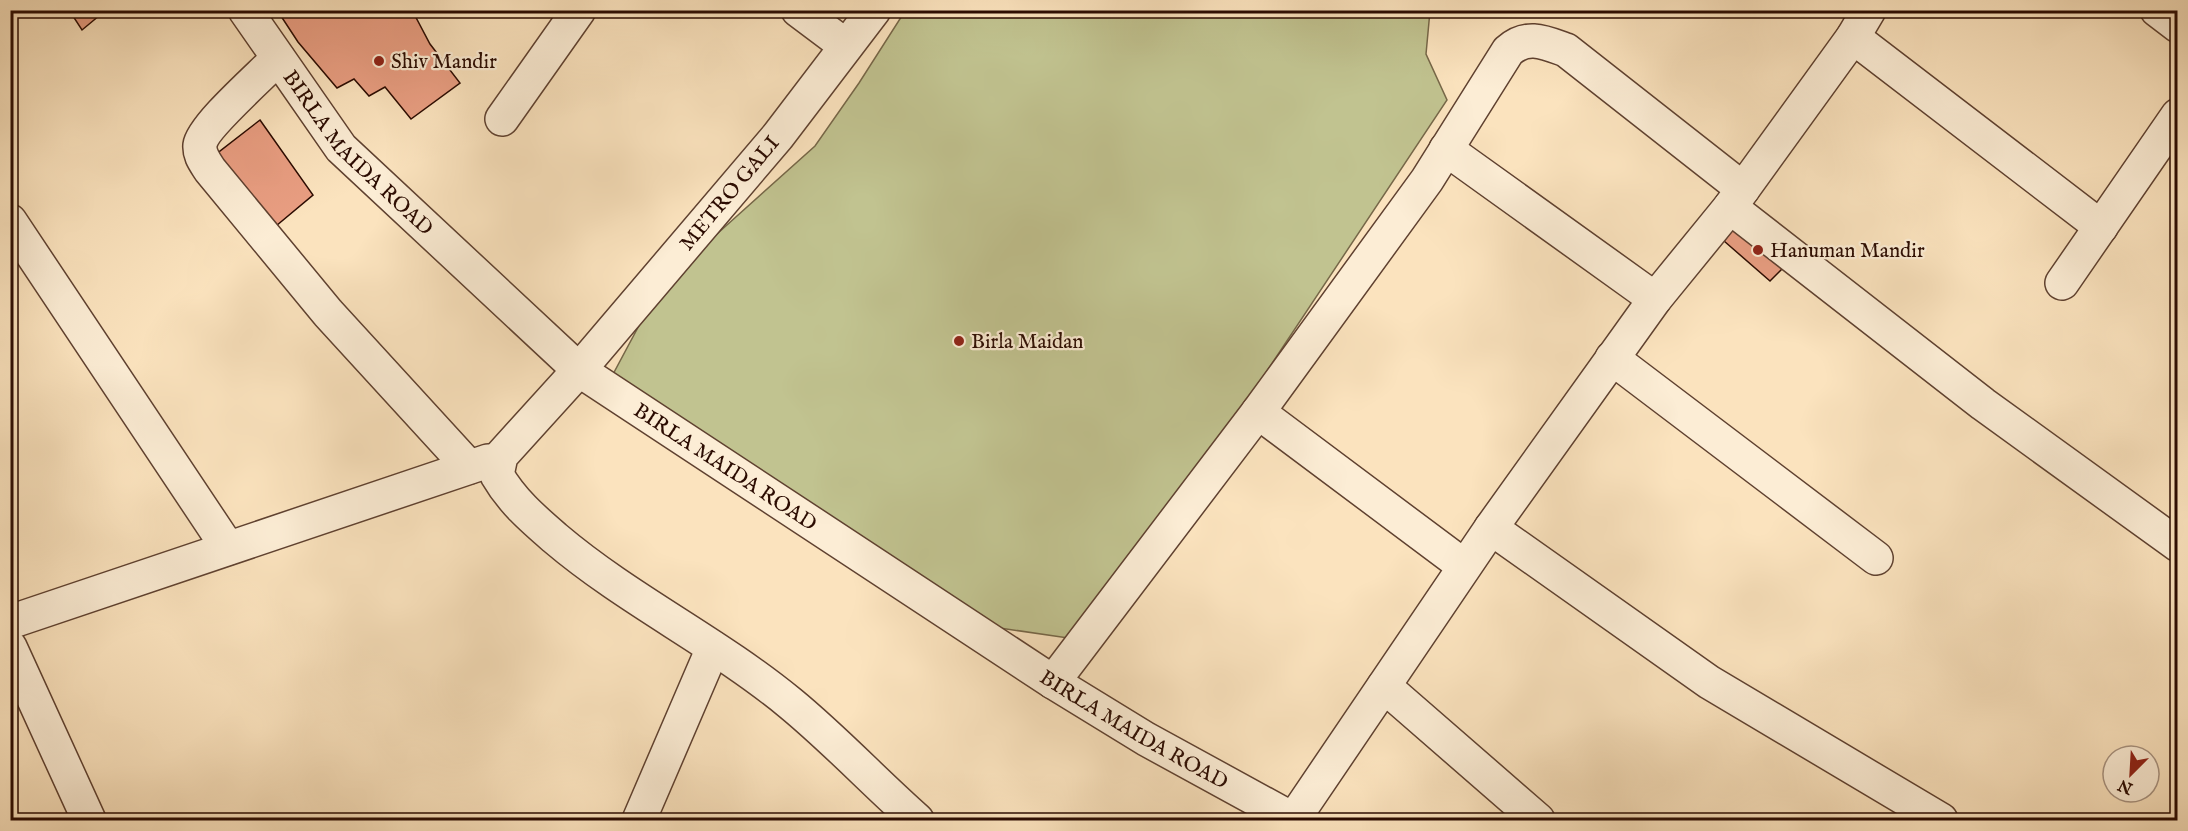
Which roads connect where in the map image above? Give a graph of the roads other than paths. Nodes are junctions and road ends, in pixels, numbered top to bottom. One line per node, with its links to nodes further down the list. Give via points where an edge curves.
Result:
1 (245, 10): 9 (street, BIRLA MAIDA ROAD)
2 (579, 10): 11 (street)
3 (798, 10): 8 (street)
4 (874, 10): 8 (street, METRO GALI)
5 (2157, 10): 7 (street)
6 (1861, 24): 13 (street); 15 (street)
7 (2178, 26)
8 (846, 46): 19 (street, METRO GALI, via 778,135)
9 (278, 58): 19 (street, BIRLA MAIDA ROAD, via 341,148); 22 (street, via 214,122 200,142 200,155 328,313)
10 (2178, 115): 15 (street)
11 (502, 119)
12 (1446, 149): 13 (street, via 1508,51 1517,42 1538,40 1566,50); 17 (street); 20 (street)
13 (1737, 198): 17 (street); 24 (street, via 1983,404)
14 (10, 221): 25 (street)
15 (2100, 227): 16 (street)
16 (2062, 283)
17 (1654, 299): 18 (street)
18 (1612, 358): 23 (street); 26 (street)
19 (579, 370): 21 (street, METRO GALI); 31 (street, BIRLA MAIDA ROAD)
20 (1258, 412): 27 (street); 31 (street)
21 (501, 456): 22 (street); 30 (street, via 497,475 526,513 582,561)
22 (468, 467): 25 (street)
23 (1491, 528): 27 (street); 38 (street, via 1709,682)
24 (2178, 545)
25 (228, 548): 28 (street)
26 (1876, 558)
27 (1464, 566): 32 (street)
28 (10, 622)
29 (10, 647): 33 (street)
30 (713, 648): 34 (street); 35 (street, via 790,702)
31 (1053, 682): 36 (street, BIRLA MAIDA ROAD, via 1146,739)
32 (1384, 686): 36 (street); 37 (street)
33 (89, 820)
34 (639, 820)
35 (916, 820)
36 (1293, 820)
37 (1538, 820)
38 (1941, 820)

